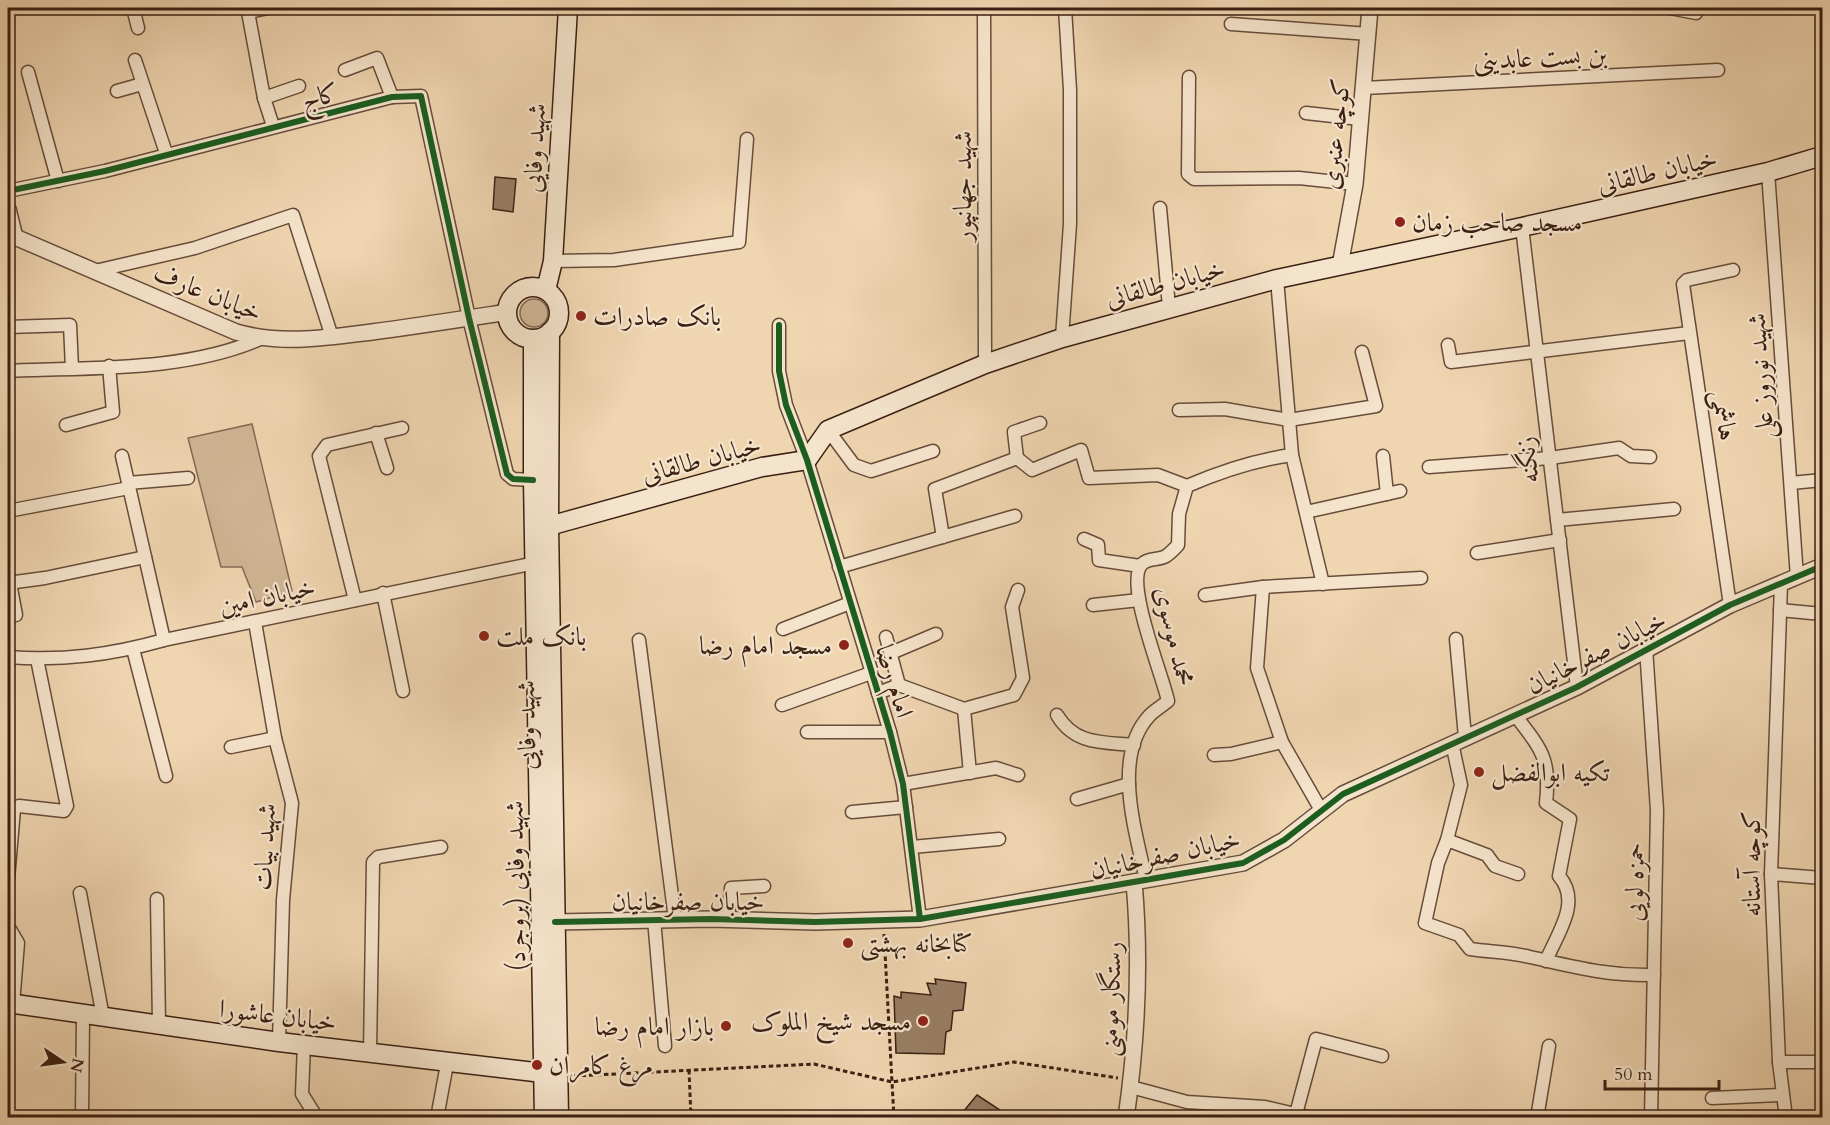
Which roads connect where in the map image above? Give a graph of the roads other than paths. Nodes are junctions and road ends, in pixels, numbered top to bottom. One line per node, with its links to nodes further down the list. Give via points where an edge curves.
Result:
1 (133, 8): 11 (street)
2 (268, 8): 8 (street)
3 (568, 8): 38 (main road, شهید وفایی)
4 (984, 8): 58 (street, شهید جهانپور)
5 (1065, 8): 52 (street, via 1070,90 1070,224)
6 (1371, 8): 12 (street, کوچه عنبری)
7 (1670, 8): 9 (street)
8 (248, 10): 22 (street)
9 (1696, 13)
10 (1231, 24): 12 (street)
11 (138, 28)
12 (1369, 34): 20 (street, کوچه عنبری)
13 (135, 60): 18 (street)
14 (345, 70): 23 (street, via 377,58)
15 (1718, 70): 20 (street, بن بست عابدینی)
16 (28, 72): 31 (street)
17 (1189, 77): 32 (street, via 1188,174 1194,179 1299,178)
18 (142, 84): 21 (street); 28 (street)
19 (299, 86): 22 (street)
20 (1364, 88): 25 (street, کوچه عنبری)
21 (117, 91)
22 (264, 98): 26 (street)
23 (392, 98): 26 (street, کاج); 46 (street, کاج, via 421,96)
24 (1306, 113): 25 (street)
25 (1360, 119): 32 (street, کوچه عنبری)
26 (273, 126): 28 (street, کاج)
27 (747, 139): 38 (street, via 739,242 614,260)
28 (166, 153): 31 (street, کاج)
29 (1822, 156): 30 (main road, خیابان طالقانی)
30 (1768, 172): 36 (main road, خیابان طالقانی); 82 (street, شهید نوروز علی)
31 (57, 181): 33 (street, کاج)
32 (1355, 184): 39 (street, کوچه عنبری)
33 (8, 191)
34 (1160, 208): 44 (street)
35 (8, 209): 37 (street)
36 (1522, 228): 39 (main road, خیابان طالقانی); 56 (street, زنگنه)
37 (11, 236): 41 (street, خیابان عارف)
38 (554, 261): 43 (main road, شهید وفایی)
39 (1340, 266): 42 (main road, خیابان طالقانی)
40 (1733, 270): 50 (street, هاشمی, via 1684,281)
41 (95, 271): 51 (street, via 195,248 293,215); 53 (street, خیابان عارف, via 236,333)
42 (1277, 279): 44 (main road, خیابان طالقانی); 63 (street)
43 (546, 290): 45 (main road, via 533,287 517,293); 49 (main road, via 558,306 557,323)
44 (1169, 307): 52 (main road, خیابان طالقانی)
45 (508, 312): 46 (street, خیابان عارف); 54 (main road, via 514,331)
46 (469, 318): 51 (street, خیابان عارف); 80 (street, via 507,474 513,479)
47 (778, 325): 76 (street, امام رضا, via 779,371 786,405)
48 (8, 327): 60 (street, via 70,325)
49 (550, 332): 54 (main road); 92 (main road, شهید وفایی)
50 (1689, 333): 56 (street); 115 (street, هاشمی)
51 (332, 337): 53 (street, خیابان عارف)
52 (1062, 338): 58 (main road, خیابان طالقانی)
53 (260, 339): 59 (street, via 205,357)
54 (533, 339): 80 (main road, شهید وفایی (بروجرد))
55 (1448, 345): 56 (street, via 1451,362)
56 (1537, 351): 75 (street, زنگنه)
57 (1362, 352): 63 (street, via 1376,406)
58 (985, 364): 67 (main road, خیابان طالقانی)
59 (109, 366): 60 (street); 65 (street, via 113,412)
60 (72, 368): 61 (street)
61 (8, 371)
62 (1179, 410): 63 (street, via 1225,409)
63 (1288, 420): 70 (street)
64 (1040, 423): 74 (street, via 1014,432)
65 (66, 424)
66 (402, 429): 68 (street)
67 (828, 430): 69 (street, via 854,465 870,471); 76 (main road)
68 (376, 433): 78 (street); 111 (street, via 327,445 319,456)
69 (933, 451)
70 (1292, 455): 84 (street, via 1261,459); 89 (street)
71 (122, 456): 83 (street)
72 (1383, 456): 86 (street)
73 (1650, 457): 75 (street, via 1631,456 1619,448)
74 (1017, 458): 84 (street, via 1032,470 1081,450 1089,478 1158,475); 93 (street, via 934,489)
75 (1550, 458): 77 (street); 91 (street, زنگنه)
76 (807, 460): 92 (main road, خیابان طالقانی, via 762,467); 101 (street, امام رضا)
77 (1429, 467)
78 (387, 468)
79 (188, 478): 83 (street)
80 (533, 480): 98 (main road, شهید وفایی (بروجرد))
81 (1822, 480): 82 (street)
82 (1791, 483): 102 (street, شهید نوروز علی)
83 (129, 485): 88 (street); 97 (street)
84 (1187, 486): 99 (street, محمد موسوی, via 1179,514 1178,545 1165,557 1144,561)
85 (1400, 491): 86 (street)
86 (1387, 494): 89 (street)
87 (1674, 509): 91 (street)
88 (8, 511)
89 (1306, 512): 105 (street)
90 (1015, 516): 93 (street)
91 (1557, 520): 95 (street, زنگنه)
92 (549, 526): 173 (main road, شهید وفایی)
93 (943, 537): 101 (street)
94 (1084, 539): 99 (street, via 1098,545 1099,560)
95 (1560, 540): 96 (street); 133 (street, زنگنه)
96 (1477, 554)
97 (145, 557): 104 (street); 124 (street)
98 (535, 563): 109 (street, خیابان امین); 190 (main road, شهید وفایی (بروجرد))
99 (1140, 566): 112 (street, محمد موسوی)
100 (1822, 566): 102 (street, خیابان صفرخانیان)
101 (839, 567): 113 (street, امام رضا)
102 (1797, 577): 106 (street, خیابان صفرخانیان)
103 (1421, 579): 105 (street)
104 (9, 583): 118 (street)
105 (1323, 584): 107 (street)
106 (1781, 584): 115 (street, خیابان صفرخانیان); 116 (street)
107 (1263, 587): 110 (street); 144 (street, via 1257,668)
108 (1018, 590): 137 (street, via 1012,607 1023,678 1014,695)
109 (384, 593): 111 (street, خیابان امین); 134 (street)
110 (1205, 595)
111 (355, 600): 119 (street, خیابان امین)
112 (1139, 600): 114 (street); 145 (street, محمد موسوی, via 1168,701 1150,716)
113 (850, 603): 120 (street); 131 (street, امام رضا)
114 (1092, 604)
115 (1730, 605): 126 (street, خیابان صفرخانیان)
116 (1780, 610): 117 (street); 162 (street, کوچه آستانه)
117 (1822, 614)
118 (16, 615)
119 (255, 622): 124 (street, خیابان امین); 142 (street, شهید بیات)
120 (783, 629)
121 (936, 634): 128 (street)
122 (886, 637): 128 (street)
123 (1456, 639): 143 (street)
124 (164, 640): 127 (street, خیابان امین)
125 (639, 640): 170 (street)
126 (1646, 648): 133 (street, خیابان صفرخانیان); 176 (street, حمزه لویی, via 1657,810)
127 (133, 649): 130 (street, خیابان امین, via 63,660); 150 (street)
128 (891, 653): 132 (street)
129 (8, 657): 130 (street, خیابان امین)
130 (37, 659): 164 (street, via 67,806 64,811 20,806 14,809)
131 (871, 673): 135 (street, امام رضا); 136 (street)
132 (899, 685): 135 (street); 137 (street)
133 (1577, 687): 139 (street, خیابان صفرخانیان)
134 (403, 691)
135 (878, 693): 141 (street, امام رضا)
136 (782, 705)
137 (964, 709): 148 (street)
138 (1057, 715): 145 (street, via 1066,730 1092,741)
139 (1515, 715): 143 (street, خیابان صفرخانیان); 175 (street, via 1543,751 1549,780 1546,803 1570,819 1559,876 1567,885 1567,919)
140 (807, 732): 141 (street)
141 (890, 732): 152 (street, امام رضا)
142 (275, 738): 146 (street); 181 (street, شهید بیات, via 292,803 283,900)
143 (1459, 740): 155 (street, خیابان صفرخانیان, via 1343,794); 158 (street, via 1461,785)
144 (1282, 742): 147 (street); 155 (street)
145 (1134, 745): 151 (street, محمد موسوی)
146 (231, 747)
147 (1214, 755)
148 (970, 773): 149 (street, via 996,768); 152 (street)
149 (1018, 775)
150 (166, 776)
151 (1130, 783): 153 (street); 165 (street, محمد موسوی)
152 (903, 784): 154 (street, امام رضا)
153 (1077, 799)
154 (906, 807): 156 (street); 160 (street, امام رضا)
155 (1321, 810): 165 (street, خیابان صفرخانیان, via 1284,840 1243,863)
156 (852, 812)
157 (999, 839): 160 (street)
158 (1447, 840): 161 (street, via 1487,855 1495,866); 175 (street, via 1425,923 1459,935 1470,949)
159 (441, 847): 185 (street, via 378,857 373,862)
160 (912, 847): 172 (street, امام رضا)
161 (1518, 874)
162 (1771, 874): 163 (street); 187 (street, کوچه آستانه)
163 (1822, 878)
164 (8, 879)
165 (1140, 881): 172 (street, خیابان صفرخانیان); 191 (street, رستگار مومنی)
166 (764, 886): 171 (street, via 731,888)
167 (80, 893): 179 (street)
168 (157, 899): 180 (street)
169 (654, 919): 170 (street, خیابان صفرخانیان); 173 (street, خیابان صفرخانیان); 183 (street)
170 (675, 919): 171 (street, خیابان صفرخانیان)
171 (728, 919): 172 (street, خیابان صفرخانیان)
172 (920, 919)
173 (555, 922): 190 (main road, شهید وفایی)
174 (8, 926): 177 (street, via 18,943)
175 (1546, 961): 176 (street, via 1584,971)
176 (1654, 975): 203 (street, حمزه لویی)
177 (10, 1003): 178 (main road, خیابان عاشورا)
178 (83, 1014): 179 (main road, خیابان عاشورا); 195 (street)
179 (103, 1017): 180 (main road, خیابان عاشورا)
180 (159, 1024): 181 (main road, خیابان عاشورا)
181 (279, 1042): 182 (main road, خیابان عاشورا)
182 (304, 1044): 185 (main road, خیابان عاشورا); 196 (street, via 302,1094)
183 (665, 1046)
184 (1549, 1046): 202 (street)
185 (370, 1053): 189 (main road, خیابان عاشورا)
186 (1382, 1056): 194 (street, via 1316,1039)
187 (1779, 1062): 188 (street); 192 (street, کوچه آستانه)
188 (1822, 1062)
189 (447, 1064): 190 (main road, خیابان عاشورا); 197 (street)
190 (550, 1075): 198 (main road, شهید وفایی); 199 (main road, شهید وفایی)
191 (1131, 1084): 194 (street, via 1187,1102 1264,1107); 200 (street, رستگار مومنی)
192 (1782, 1095): 193 (street); 204 (street, کوچه آستانه)
193 (1712, 1098)
194 (1296, 1114): 201 (street)
195 (82, 1118)
196 (317, 1118)
197 (437, 1118)
198 (544, 1118)
199 (558, 1118)
200 (1126, 1118)
201 (1312, 1118)
202 (1537, 1118)
203 (1651, 1118)
204 (1786, 1118)

